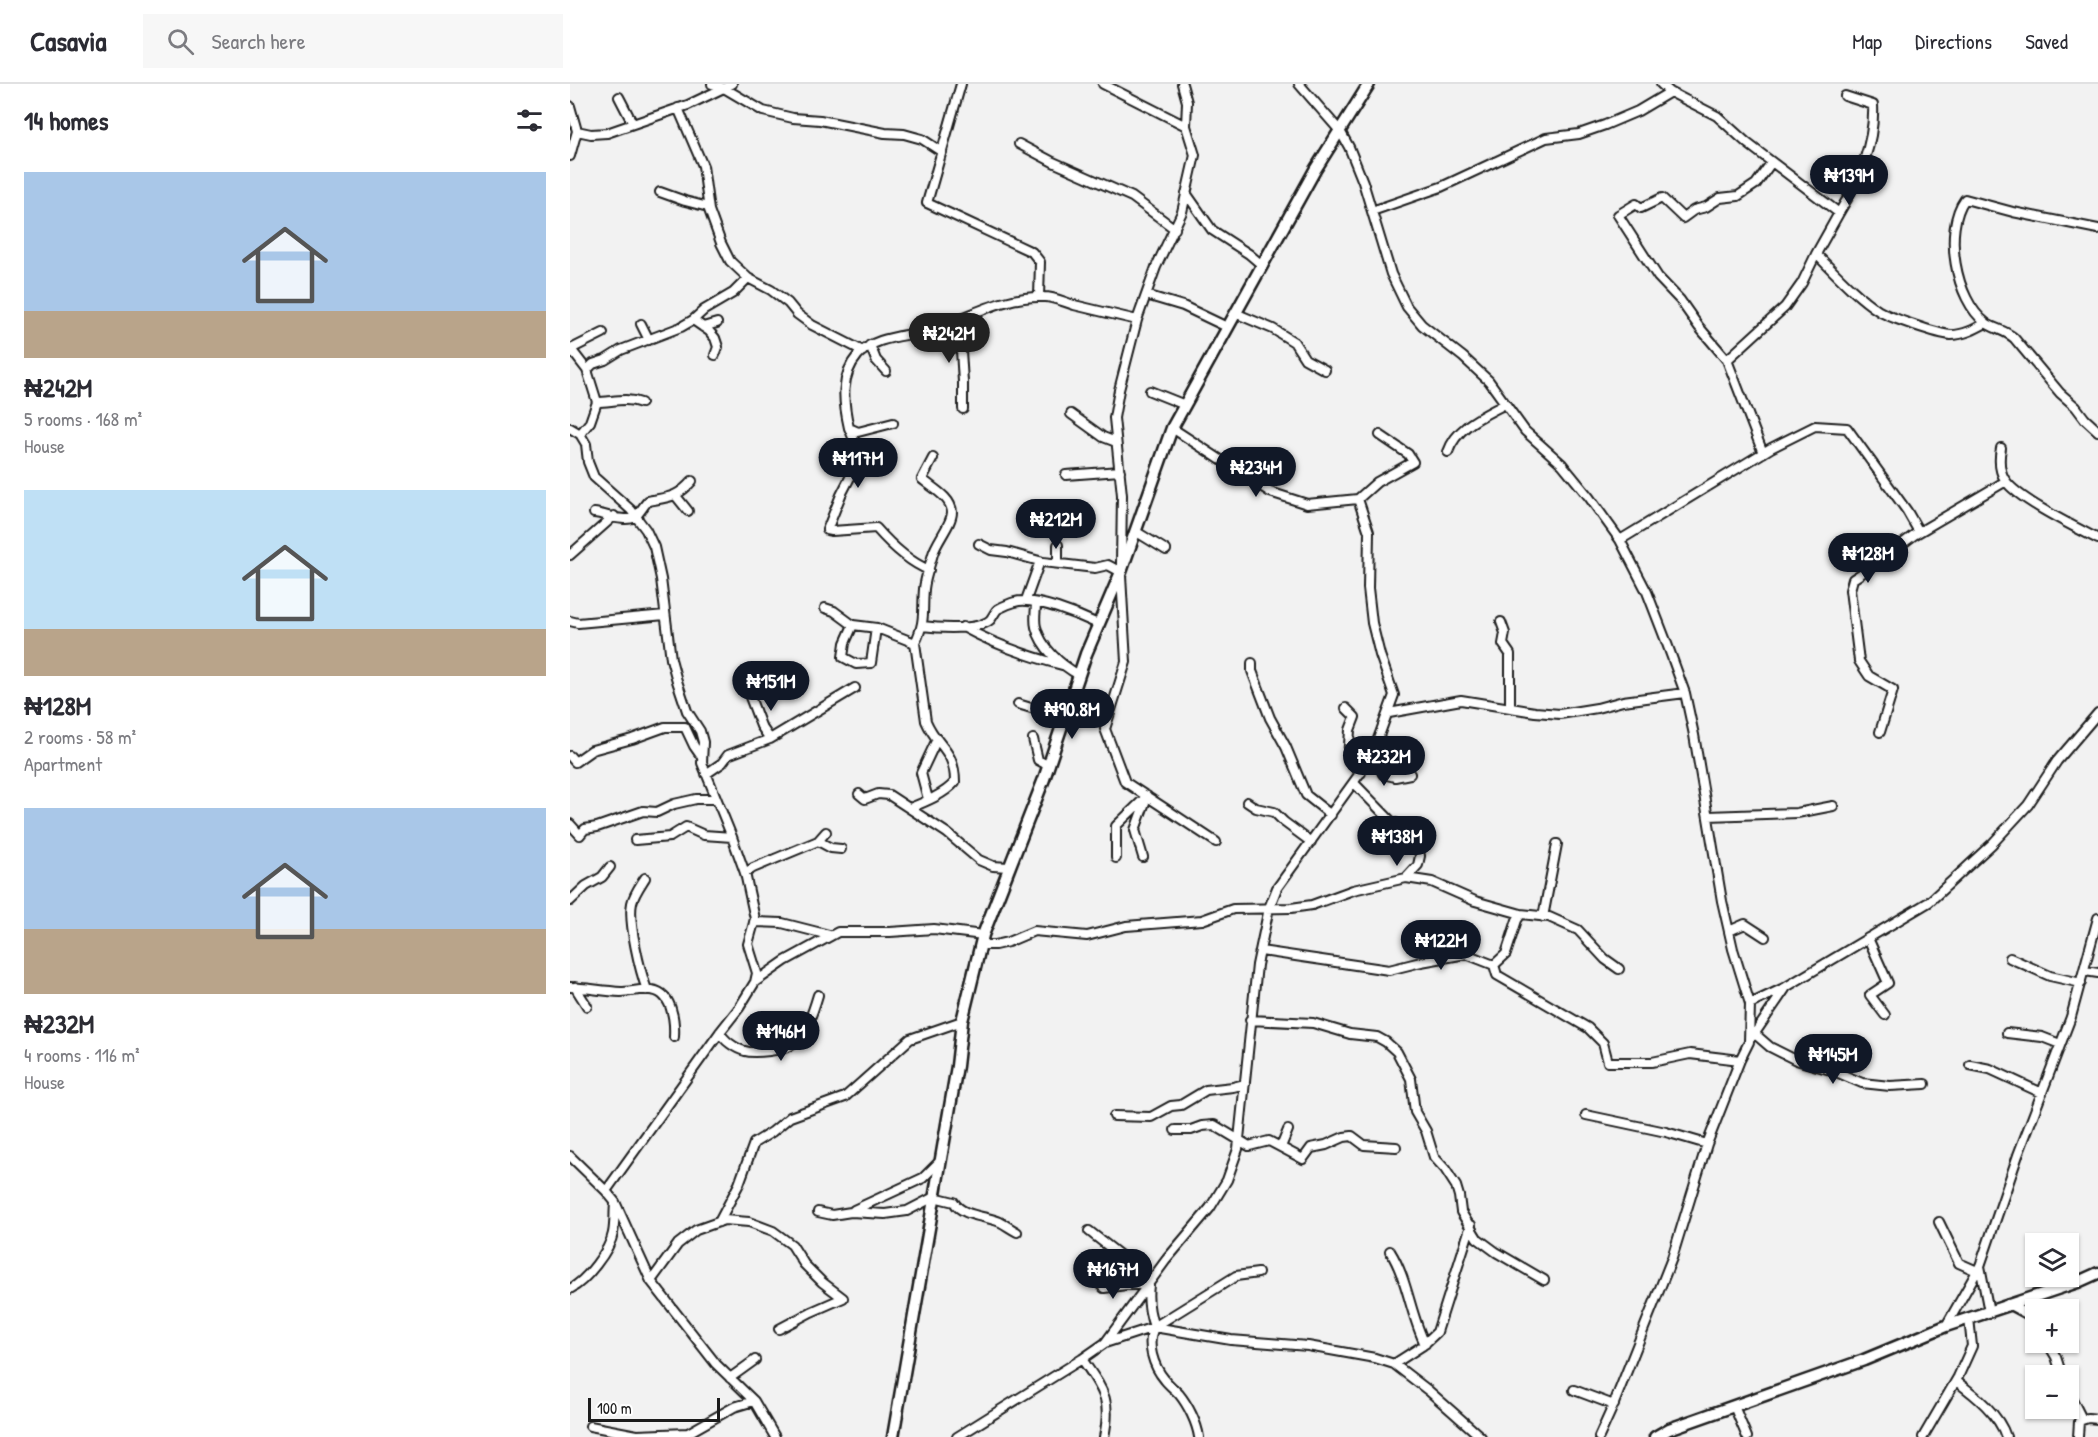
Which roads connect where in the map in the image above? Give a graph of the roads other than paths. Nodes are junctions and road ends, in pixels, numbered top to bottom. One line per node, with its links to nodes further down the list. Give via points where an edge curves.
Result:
1 (712, 84): 9 (street)
2 (732, 84): 9 (street)
3 (961, 84): 20 (street)
4 (1103, 84): 16 (street)
5 (1182, 84): 16 (street, via 1187,102)
6 (1299, 84): 18 (street)
7 (1369, 84): 18 (street)
8 (1661, 84): 10 (street)
9 (724, 88): 14 (street); 20 (street, via 763,111 904,134 922,139)
10 (1670, 92): 22 (street, via 1717,116); 26 (street, via 1605,125 1579,134 1546,138 1441,187)
11 (1845, 96): 27 (street, via 1873,105 1874,121 1850,195)
12 (619, 97): 15 (street)
13 (570, 106): 17 (street)
14 (678, 108): 15 (street); 25 (street, via 703,166)
15 (633, 124): 17 (street, via 607,133)
16 (1186, 126): 24 (street, via 1195,155)
17 (577, 131): 21 (street)
18 (1340, 131): 26 (street, via 1364,182); 31 (street)
19 (1019, 144): 28 (street, via 1132,197)
20 (942, 152): 34 (street, via 927,203 1032,252 1040,262)
21 (570, 156)
22 (1771, 163): 27 (street); 50 (street, via 1756,183 1738,196 1720,198 1683,218 1662,198 1641,208 1636,204 1618,215 1658,277)
23 (660, 192): 25 (street)
24 (1186, 193): 28 (street); 31 (street, via 1212,230)
25 (708, 207): 32 (street, via 724,252)
26 (1372, 211): 57 (street, via 1391,274 1407,307 1422,325 1489,381)
27 (1839, 213): 30 (street)
28 (1175, 229): 33 (street)
29 (2098, 229): 40 (street, via 1965,199 1954,221 1953,245 1961,285 1971,307)
30 (1816, 254): 40 (street, via 1880,311 1910,324 1950,335 1972,331); 50 (street, via 1785,307)
31 (1263, 266): 35 (street)
32 (748, 278): 37 (street); 48 (street, via 771,290 812,325)
33 (1146, 295): 38 (street); 43 (street, via 1183,306)
34 (1039, 297): 36 (street, via 1002,302); 38 (street)
35 (1236, 313): 43 (street); 52 (street, via 1294,342 1305,359)
36 (959, 319): 46 (street); 59 (street)
37 (693, 320): 42 (street); 45 (street)
38 (1137, 320): 68 (street, via 1114,418)
39 (717, 323): 42 (street)
40 (1986, 323): 65 (street, via 2007,331)
41 (641, 324): 45 (street)
42 (703, 327): 49 (street, via 715,338)
43 (1227, 327): 58 (street)
44 (603, 333): 47 (street)
45 (649, 340): 51 (street, via 621,350)
46 (870, 345): 48 (street); 53 (street)
47 (570, 348): 51 (street)
48 (863, 351): 63 (street, via 844,382)
49 (715, 355)
50 (1727, 360): 71 (street)
51 (587, 370): 55 (street)
52 (1326, 370)
53 (886, 371)
54 (1150, 391): 58 (street)
55 (597, 402): 56 (street, via 632,399); 66 (street, via 590,422)
56 (641, 403)
57 (1505, 404): 70 (street, via 1477,417 1451,441); 88 (street, via 1525,431 1569,472)
58 (1185, 405): 64 (street)
59 (963, 409)
60 (1071, 414): 68 (street)
61 (893, 423): 63 (street, via 858,432)
62 (570, 428): 66 (street)
63 (849, 428): 72 (street)
64 (1172, 428): 80 (street, via 1270,492 1307,504); 85 (street)
65 (2098, 431)
66 (580, 434): 84 (street, via 594,477)
67 (1380, 435): 80 (street, via 1408,454 1413,462 1377,482)
68 (1116, 442): 75 (street)
69 (2001, 448): 77 (street, via 2000,465)
70 (1448, 452)
71 (1763, 453): 86 (street, via 1815,426 1847,428); 88 (street)
72 (861, 456): 74 (street); 95 (street, via 827,530 876,528 892,546)
73 (933, 458): 95 (street, via 922,479 948,501 952,510)
74 (871, 468)
75 (1120, 471): 76 (street); 96 (street)
76 (1066, 475)
77 (2006, 481): 86 (street); 87 (street, via 2064,522)
78 (692, 482): 79 (street)
79 (676, 496): 81 (street); 84 (street, via 648,501)
80 (1359, 499): 118 (street, via 1369,532 1372,623 1394,695)
81 (688, 511)
82 (594, 513): 83 (street)
83 (614, 516): 84 (street); 92 (street)
84 (636, 516): 100 (street, via 654,547)
85 (1135, 531): 91 (street); 96 (street)
86 (1919, 532): 121 (street, via 1853,579 1850,590 1859,661 1869,676 1893,690)
87 (2098, 539)
88 (1620, 540): 113 (street, via 1647,592)
89 (979, 544): 93 (street)
90 (1058, 545): 94 (street)
91 (1166, 550)
92 (570, 555)
93 (1040, 561): 94 (street); 97 (street)
94 (1058, 562): 96 (street, via 1076,567 1108,565)
95 (929, 570): 105 (street)
96 (1121, 572): 103 (street); 134 (street, via 1126,662 1105,729 1125,782)
97 (1026, 600): 98 (street); 106 (street, via 998,609 989,621)
98 (1036, 603): 103 (street); 110 (street, via 1035,627)
99 (825, 608): 104 (street)
100 (665, 615): 101 (street); 126 (street, via 677,681 703,742)
101 (570, 621)
102 (1501, 622): 117 (street, via 1503,644 1510,654)
103 (1098, 624): 111 (street)
104 (853, 625): 107 (street); 107 (street, via 843,657 856,664 871,663)
105 (922, 626): 106 (street); 108 (street)
106 (962, 627): 110 (street, via 988,641)
107 (876, 628): 108 (street)
108 (915, 643): 123 (street, via 926,721)
109 (1252, 663): 140 (street, via 1270,718 1306,795)
110 (1062, 665): 111 (street)
111 (1079, 675): 120 (street)
112 (855, 688): 122 (street)
113 (1684, 693): 117 (street, via 1623,700 1560,714); 141 (street)
114 (750, 697): 122 (street)
115 (1018, 704): 120 (street)
116 (1346, 708): 129 (street, via 1355,717 1348,760)
117 (1510, 708): 118 (street, via 1461,700)
118 (1389, 713): 127 (street)
119 (2098, 713): 167 (street, via 2057,761 2028,805 1992,844 1929,902)
120 (1064, 718): 128 (street)
121 (1880, 732)
122 (770, 739): 130 (street, via 728,755)
123 (937, 739): 135 (street, via 921,773); 135 (street, via 955,765 955,782)
124 (1033, 739): 128 (street, via 1038,760)
125 (570, 756): 126 (street, via 576,762 592,750 665,726 685,726)
126 (701, 756): 130 (street)
127 (1371, 758): 129 (street); 131 (street, via 1383,774)
128 (1048, 766): 154 (street)
129 (1361, 773): 132 (street)
130 (706, 774): 136 (street)
131 (1410, 774)
132 (1354, 783): 140 (street); 157 (street, via 1391,821 1412,830 1420,856 1418,865)
133 (859, 794): 139 (street, via 866,800 878,794 889,795)
134 (1147, 796): 147 (street); 151 (street, via 1135,830); 152 (street, via 1116,826)
135 (928, 799): 139 (street)
136 (716, 800): 142 (street, via 696,799 657,812 643,811 585,829 580,835); 144 (street)
137 (1247, 802): 148 (street, via 1274,812)
138 (1833, 806): 141 (street, via 1797,813)
139 (910, 808): 154 (street, via 979,860)
140 (1331, 815): 148 (street)
141 (1708, 816): 164 (street)
142 (570, 824)
143 (826, 832): 146 (street)
144 (732, 837): 145 (street, via 704,835 686,827 670,837); 155 (street)
145 (635, 840)
146 (818, 841): 150 (street); 155 (street)
147 (1216, 842)
148 (1311, 842): 159 (street, via 1277,888)
149 (1557, 844): 161 (street)
150 (841, 849)
151 (1143, 857)
152 (1116, 858)
153 (610, 867): 158 (street)
154 (1008, 867): 168 (street)
155 (745, 873): 163 (street)
156 (645, 878): 179 (street, via 631,912 639,967)
157 (1406, 878): 159 (street, via 1353,890 1312,905); 160 (street, via 1432,882 1475,901)
158 (570, 901)
159 (1269, 908): 168 (street, via 1233,909 1202,920 1126,926 1087,936 1035,931 995,945); 169 (street)
160 (1521, 914): 161 (street); 171 (street, via 1506,954)
161 (1543, 917): 172 (street, via 1578,930)
162 (2098, 918): 173 (street)
163 (754, 922): 165 (street, via 782,923); 175 (street, via 748,944 757,974)
164 (1729, 931): 166 (street, via 1745,924); 181 (street)
165 (829, 935): 168 (street, via 846,931 934,929); 175 (street)
166 (1765, 937)
167 (1868, 938): 178 (street); 183 (street, via 1888,983 1870,995)
168 (982, 940): 185 (street)
169 (1261, 951): 171 (street, via 1389,970 1466,954); 184 (street)
170 (2010, 958): 176 (street, via 2050,976)
171 (1494, 965): 192 (street, via 1497,975 1588,1028 1603,1043 1608,1062 1652,1062 1690,1054)
172 (1618, 969)
173 (2085, 970): 174 (street); 176 (street)
174 (2098, 973)
175 (755, 982): 186 (street)
176 (2081, 983): 191 (street)
177 (572, 987): 179 (street); 182 (street)
178 (1786, 987): 181 (street); 188 (street)
179 (647, 990): 189 (street, via 659,992 670,1005)
180 (818, 995): 186 (street, via 809,1022 790,1046 745,1052 722,1038)
181 (1750, 1004): 190 (street)
182 (587, 1006)
183 (1885, 1015)
184 (1250, 1020): 194 (street); 214 (street, via 1313,1023 1377,1037 1397,1052 1411,1079 1415,1112 1434,1156 1456,1186 1461,1212)
185 (962, 1021): 206 (street); 212 (street, via 910,1040 845,1097 790,1117 754,1143)
186 (720, 1032): 207 (street)
187 (2007, 1033): 191 (street, via 2042,1037)
188 (1755, 1034): 190 (street); 195 (street, via 1796,1060 1862,1083)
189 (674, 1037)
190 (1749, 1042): 192 (street)
191 (2060, 1044): 196 (street)
192 (1740, 1060): 202 (street)
193 (1970, 1065): 196 (street, via 1990,1069)
194 (1245, 1084): 198 (street, via 1206,1090 1151,1117); 201 (street)
195 (1925, 1084)
196 (2042, 1093): 218 (street)
197 (1586, 1115): 202 (street)
198 (1114, 1116)
199 (1175, 1130): 201 (street, via 1214,1125)
200 (1288, 1130): 203 (street)
201 (1239, 1140): 203 (street, via 1249,1146 1269,1141); 224 (street, via 1227,1180 1210,1208)
202 (1707, 1144): 242 (street, via 1672,1258)
203 (1281, 1147): 204 (street, via 1303,1159 1311,1148 1344,1137)
204 (1396, 1147)
205 (570, 1156): 207 (street)
206 (940, 1161): 208 (street); 211 (street, via 923,1178)
207 (606, 1191): 209 (street)
208 (934, 1197): 211 (street, via 907,1211); 216 (street, via 954,1202 965,1212 1002,1223); 249 (street)
209 (615, 1202): 223 (street); 225 (street, via 613,1235 598,1262)
210 (818, 1212): 211 (street)
211 (851, 1212)
212 (719, 1222): 223 (street, via 696,1230 678,1244); 232 (street, via 749,1222 773,1231 792,1245 804,1264 843,1298)
213 (1939, 1222): 218 (street, via 1959,1263)
214 (1471, 1225): 222 (street, via 1477,1238); 234 (street, via 1437,1332)
215 (1089, 1231): 224 (street, via 1126,1260)
216 (1017, 1232)
217 (1390, 1251): 234 (street, via 1405,1281)
218 (1978, 1269): 227 (street); 230 (street)
219 (1258, 1273): 231 (street, via 1236,1276)
220 (2098, 1273): 226 (street)
221 (1092, 1277): 224 (street, via 1104,1288)
222 (1544, 1280)
223 (651, 1281): 238 (street)
224 (1149, 1285): 231 (street, via 1147,1297); 233 (street)
225 (570, 1289)
226 (2008, 1304): 227 (street); 228 (street)
227 (1989, 1312): 229 (street)
228 (2025, 1313)
229 (1969, 1318): 230 (street); 239 (street, via 1972,1346)
230 (1946, 1326): 243 (street)
231 (1154, 1327): 233 (street); 237 (street, via 1231,1340 1308,1346); 252 (street, via 1149,1338 1152,1358 1163,1379 1180,1395 1198,1427)
232 (779, 1329)
233 (1105, 1343): 235 (street)
234 (1425, 1344): 237 (street)
235 (1082, 1359): 250 (street); 251 (street, via 1107,1400)
236 (755, 1360): 238 (street)
237 (1394, 1364): 253 (street)
238 (730, 1378): 241 (street)
239 (1956, 1381): 257 (street); 258 (street, via 1992,1412)
240 (1574, 1390): 242 (street)
241 (754, 1401): 247 (street, via 734,1407 688,1433 637,1435); 248 (street)
242 (1614, 1405): 254 (street)
243 (1734, 1406): 255 (street); 256 (street)
244 (2079, 1413): 245 (street)
245 (2082, 1419): 246 (street); 259 (street)
246 (2098, 1419)
247 (590, 1426)
248 (775, 1437)
249 (893, 1437)
250 (957, 1437)
251 (1104, 1437)
252 (1199, 1437)
253 (1481, 1437)
254 (1599, 1437)
255 (1655, 1437)
256 (1747, 1437)
257 (1923, 1437)
258 (2006, 1437)
259 (2078, 1437)

